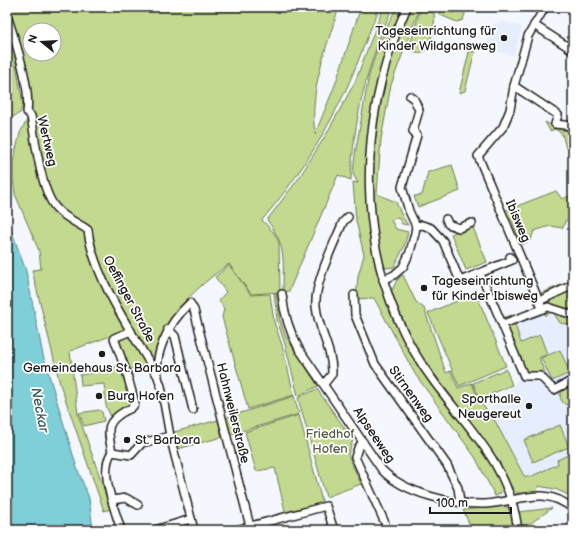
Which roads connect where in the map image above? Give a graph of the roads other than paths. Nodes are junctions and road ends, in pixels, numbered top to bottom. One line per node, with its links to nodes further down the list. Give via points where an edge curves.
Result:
1 (407, 7): 16 (street, via 385,68 371,132 369,190 372,226)
2 (545, 7): 4 (street)
3 (7, 16): 13 (street, Wertweg, via 27,91 27,112 31,116 41,169 49,195 55,208)
4 (534, 25): 5 (street); 6 (street, via 528,36)
5 (573, 50)
6 (514, 86): 8 (street, via 558,115 555,124); 21 (street, Ibisweg, via 510,110 503,127 478,156)
7 (410, 96): 12 (street, via 419,110 413,131 417,135 417,144 402,187)
8 (573, 126)
9 (348, 217): 30 (street, via 343,222 317,287 316,306 332,366 332,374)
10 (446, 219): 11 (street, via 448,224 459,228)
11 (472, 223)
12 (416, 226): 15 (street, Ibisweg, via 422,225 436,232 443,241 460,281); 16 (street, via 410,252 403,267)
13 (88, 230): 27 (street, Oeffinger Straße, via 97,267)
14 (510, 257): 15 (street, Ibisweg, via 512,260)
15 (479, 273): 25 (street)
16 (383, 280): 36 (street, via 396,318 413,349 434,382 485,446 504,478)
17 (573, 285): 20 (street)
18 (282, 294): 30 (street, Alpseeweg, via 283,309 290,333)
19 (354, 295): 37 (street, Stirnenweg, via 355,315 375,364 446,465 458,488)
20 (547, 297): 21 (street); 23 (street)
21 (539, 301): 22 (street, Ibisweg)
22 (542, 308): 23 (street); 25 (street)
23 (552, 308): 24 (street)
24 (573, 315)
25 (503, 324): 29 (street, via 524,376 540,376 554,390)
26 (168, 329): 28 (street, via 162,342); 31 (street, via 175,336); 42 (street, Hahnweilerstraße, via 190,303 202,337)
27 (131, 331): 28 (street, Oeffinger Straße); 34 (street, via 114,338 135,403 109,424)
28 (157, 376): 32 (street)
29 (573, 380)
30 (324, 384): 33 (street, Alpseeweg)
31 (193, 410)
32 (170, 436): 34 (street, via 142,443 131,455); 40 (street)
33 (363, 442): 37 (street, Alpseeweg, via 389,477 407,488); 41 (street, via 355,457)
34 (112, 452): 35 (street, via 106,465)
35 (112, 500): 38 (street, via 126,498); 43 (street)
36 (512, 500): 37 (street, Alpseeweg, via 483,504); 39 (street, Alpseeweg, via 539,495 554,497); 48 (street)
37 (460, 502)
38 (138, 505)
39 (573, 509)
40 (191, 519): 44 (street); 45 (street)
41 (385, 523)
42 (250, 529): 46 (street); 47 (street, via 326,506)
43 (121, 530)
44 (155, 530)
45 (194, 530)
46 (236, 530)
47 (334, 530)
48 (518, 530)

